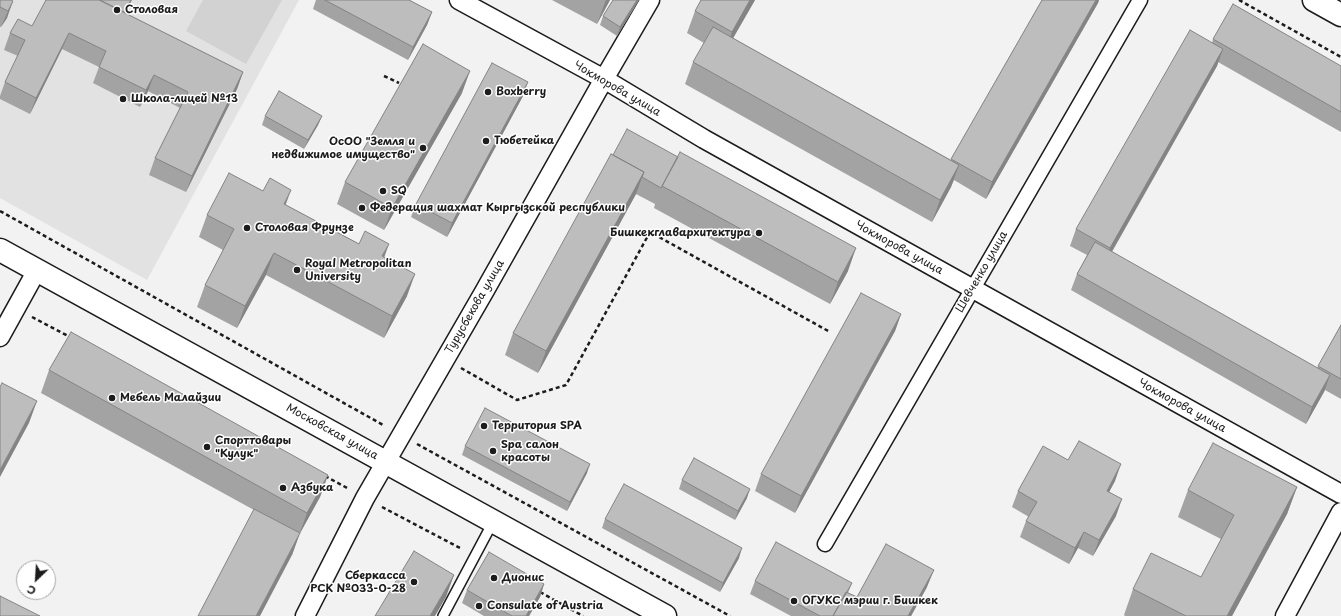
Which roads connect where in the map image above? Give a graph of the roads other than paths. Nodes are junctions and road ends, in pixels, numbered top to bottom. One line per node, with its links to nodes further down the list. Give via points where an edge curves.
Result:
1 (459, 0): 6 (street, Чокморова улица)
2 (650, 0): 6 (street, Турусбекова улица)
3 (1140, 0): 9 (street, Шевченко улица)
4 (1314, 0): 5 (main road)
5 (1341, 15)
6 (604, 79): 9 (street, Чокморова улица, via 704,139); 11 (street, Турусбекова улица)
7 (0, 250): 8 (main road, Московская улица)
8 (38, 270): 10 (street); 11 (main road, Московская улица)
9 (972, 289): 12 (street, Чокморова улица); 15 (street, Шевченко улица)
10 (0, 337)
11 (385, 462): 14 (main road, Московская улица); 17 (street, Турусбекова улица)
12 (1341, 494)
13 (1341, 512): 19 (street)
14 (493, 521): 16 (main road, Московская улица); 18 (lane)
15 (825, 544)
16 (658, 614)
17 (305, 616)
18 (443, 616)
19 (1285, 616)

